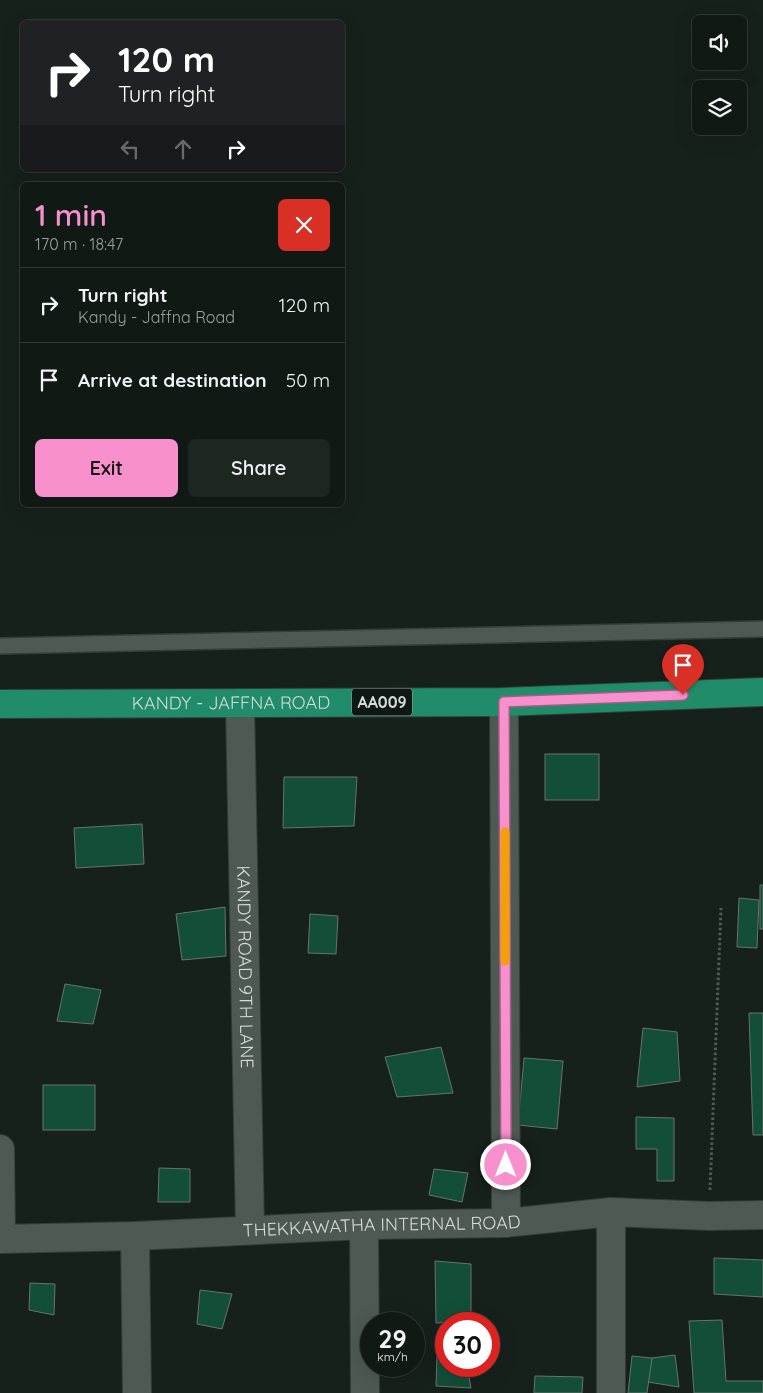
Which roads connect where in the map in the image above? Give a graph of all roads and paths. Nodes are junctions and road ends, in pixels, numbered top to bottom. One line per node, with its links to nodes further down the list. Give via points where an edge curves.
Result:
1 (763, 629): 2 (lane)
2 (0, 646)
3 (763, 692): 5 (highway, KANDY - JAFFNA ROAD / AA009)
4 (240, 702): 5 (highway, KANDY - JAFFNA ROAD / AA009); 6 (highway, KANDY - JAFFNA ROAD / AA009); 14 (street, KANDY ROAD 9TH LANE)
5 (504, 702): 12 (street)
6 (0, 704)
7 (721, 908): 11 (path)
8 (0, 1149): 16 (street)
9 (610, 1212): 11 (street, THEKKAWATHA INTERNAL ROAD); 12 (street, THEKKAWATHA INTERNAL ROAD); 19 (street)
10 (763, 1215): 11 (street, THEKKAWATHA INTERNAL ROAD)
11 (709, 1216)
12 (506, 1223): 13 (street, THEKKAWATHA INTERNAL ROAD)
13 (364, 1225): 14 (street, THEKKAWATHA INTERNAL ROAD); 18 (street)
14 (250, 1230): 15 (street, THEKKAWATHA INTERNAL ROAD)
15 (135, 1236): 16 (street, THEKKAWATHA INTERNAL ROAD); 17 (street)
16 (1, 1239)
17 (137, 1393)
18 (365, 1393)
19 (611, 1393)

